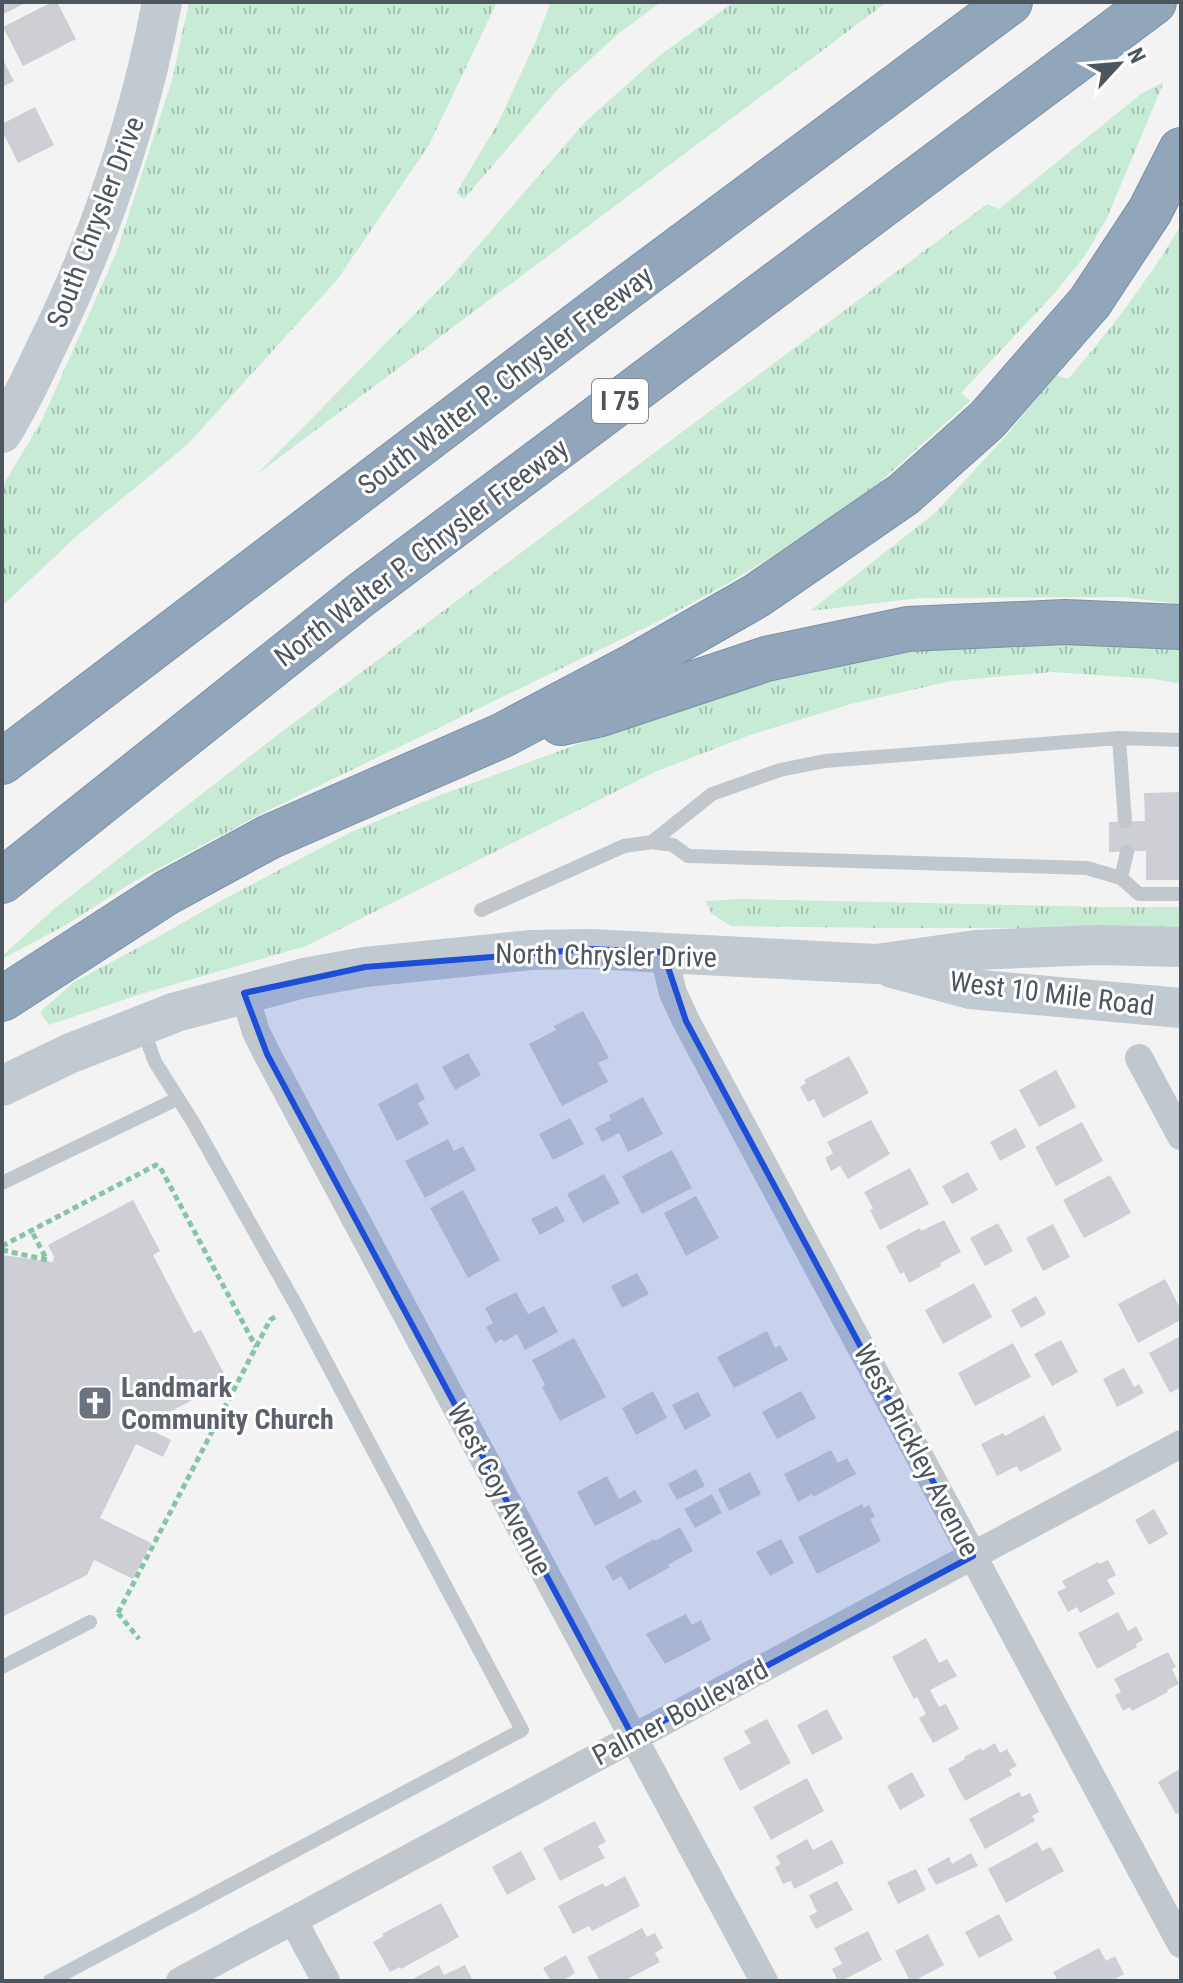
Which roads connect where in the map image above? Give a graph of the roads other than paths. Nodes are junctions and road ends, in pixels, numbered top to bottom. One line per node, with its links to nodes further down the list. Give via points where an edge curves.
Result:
1 (162, 2): 5 (main road, South Chrysler Drive, via 139,108 97,234 64,313)
2 (1010, 2): 10 (highway, South Walter P. Chrysler Freeway)
3 (1154, 2): 15 (highway, North Walter P. Chrysler Freeway / I 75, via 362,594)
4 (1181, 150): 7 (highway, via 1150,211 1090,302 987,420 904,494 756,596)
5 (2, 433)
6 (1181, 627): 7 (highway, via 1065,622 908,629 766,659 601,714)
7 (503, 735): 22 (highway, via 269,837 166,893)
8 (1119, 738): 9 (lane); 11 (lane); 12 (lane, via 825,761 780,770 712,794)
9 (1181, 740)
10 (2, 762)
11 (1125, 821)
12 (652, 842): 14 (lane, via 673,845 688,856 1087,868); 17 (lane, via 624,846)
13 (1127, 852): 14 (lane)
14 (1121, 878): 16 (lane, via 1139,894)
15 (2, 881)
16 (1181, 894)
17 (481, 910)
18 (1181, 947): 20 (main road, North Chrysler Drive, via 976,950)
19 (663, 952): 20 (main road, North Chrysler Drive); 21 (main road, North Chrysler Drive, via 475,954 365,967); 31 (street, West Brickley Avenue, via 686,1021)
20 (876, 964): 23 (main road, West 10 Mile Road, via 970,989)
21 (244, 993): 24 (main road, North Chrysler Drive); 34 (street, West Coy Avenue, via 267,1054)
22 (2, 999)
23 (1181, 1008)
24 (142, 1024): 26 (main road, North Chrysler Drive); 27 (lane, via 155,1062)
25 (1139, 1058): 28 (street)
26 (6, 1076)
27 (177, 1099): 29 (lane); 37 (lane, via 296,1305 522,1730)
28 (1181, 1136)
29 (2, 1183)
30 (1181, 1444): 31 (street, Palmer Boulevard)
31 (973, 1556): 34 (street, Palmer Boulevard); 36 (street, West Brickley Avenue)
32 (90, 1622): 33 (lane)
33 (2, 1667)
34 (633, 1737): 35 (street, Palmer Boulevard); 40 (street, West Coy Avenue)
35 (293, 1920): 38 (street, Palmer Boulevard); 39 (street)
36 (1181, 1944)
37 (50, 1981)
38 (180, 1981)
39 (326, 1981)
40 (764, 1981)

